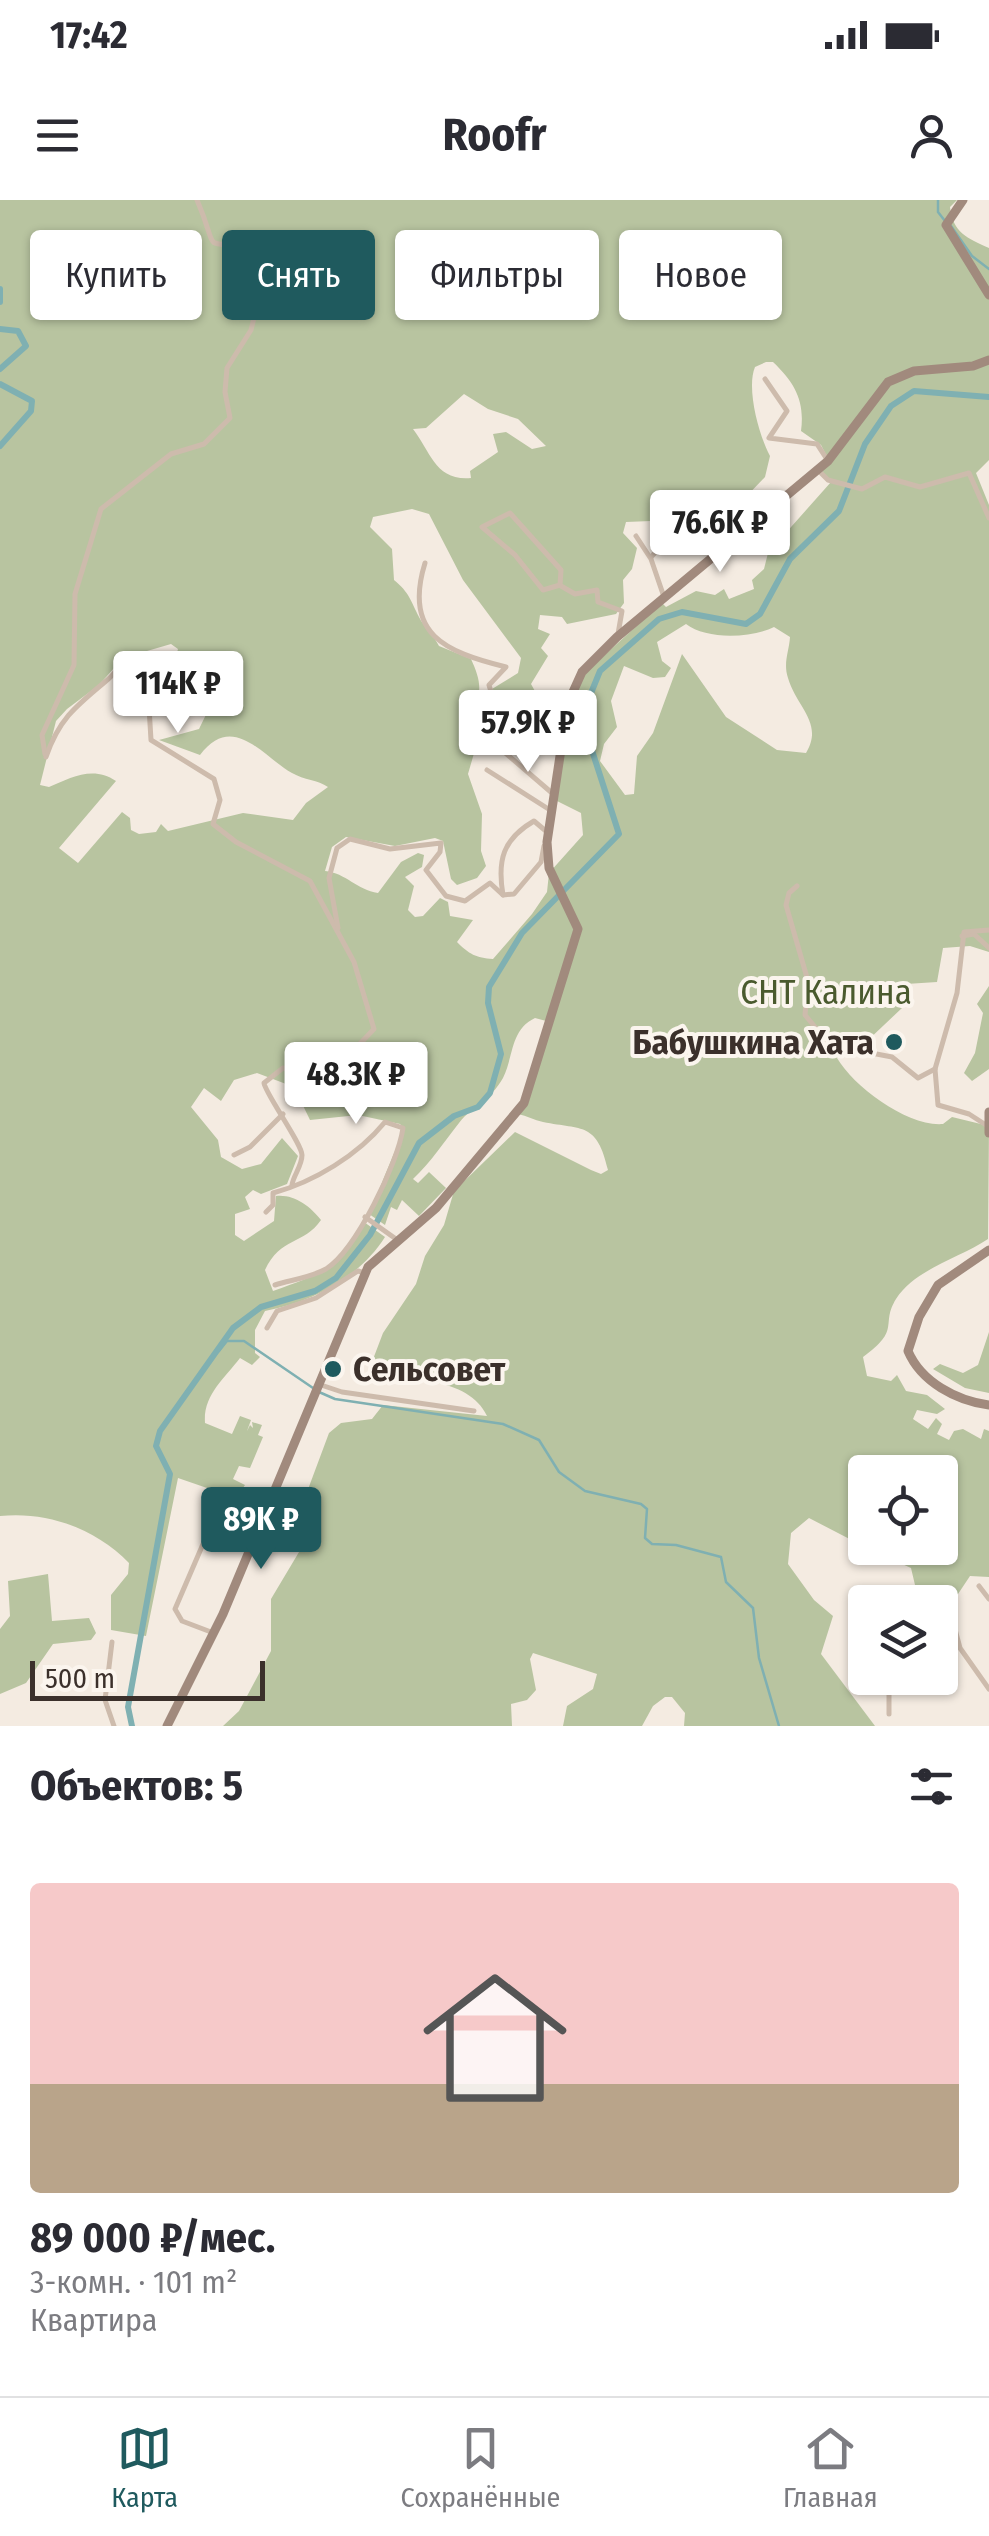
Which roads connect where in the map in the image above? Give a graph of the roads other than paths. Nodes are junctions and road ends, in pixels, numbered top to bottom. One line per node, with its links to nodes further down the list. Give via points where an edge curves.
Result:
1 (197, 200): 23 (street, via 208,238 218,247 258,248 267,266 250,330 227,368 230,418 204,444 170,454 101,509 75,594 74,665 42,735 46,757 66,713 121,662 137,658 148,674 152,740 214,780 220,800 216,827 310,881)
2 (962, 200): 3 (street, via 948,220)
3 (989, 295)
4 (989, 360): 6 (street, via 914,371 888,382)
5 (766, 379): 6 (street, via 787,411 768,438 817,444)
6 (828, 461): 7 (street)
7 (818, 470): 8 (street, via 855,488 886,477 937,486 966,473); 14 (street)
8 (989, 516)
9 (683, 522): 11 (street)
10 (636, 536): 11 (street)
11 (651, 559): 14 (street)
12 (425, 563): 17 (street, via 416,594 420,615 444,648 506,668 489,685 494,702 488,738)
13 (560, 586): 13 (street, via 561,570 514,514 482,527 544,590); 15 (street, via 575,594 597,590 598,602 623,612)
14 (664, 597): 15 (street)
15 (617, 637): 17 (street, via 572,690)
16 (486, 770): 18 (street)
17 (552, 793): 18 (street)
18 (550, 810): 19 (street)
19 (546, 832): 21 (street, via 541,862 514,894); 21 (street, via 534,821 510,836 500,866); 34 (street, via 553,878 572,908 578,934 524,1102 436,1208)
20 (797, 886): 26 (street, via 786,905 808,982 804,1015 830,1045 892,1058 918,1078)
21 (503, 895): 23 (street, via 490,882 468,901 441,892 426,870 442,849 438,842 390,849 350,840 337,848 330,873)
22 (989, 930): 24 (street)
23 (338, 931): 28 (street, via 374,1030 339,1069 284,1068 266,1081 262,1087)
24 (962, 936): 25 (street, via 978,936); 26 (street, via 957,993)
25 (989, 948)
26 (933, 1073): 29 (street, via 938,1106 965,1112)
27 (989, 1112): 29 (street)
28 (283, 1114): 30 (street); 31 (street, via 302,1156)
29 (988, 1129)
30 (234, 1156)
31 (292, 1186): 32 (street, via 274,1193); 33 (street, via 344,1160 385,1122 404,1128)
32 (266, 1212)
33 (365, 1217): 34 (street); 37 (street, via 329,1267)
34 (396, 1239): 36 (street)
35 (989, 1250): 40 (street, via 938,1284 908,1352 957,1398)
36 (365, 1273): 38 (street, via 278,1310); 39 (street)
37 (275, 1285)
38 (266, 1328)
39 (317, 1387): 41 (street); 45 (street)
40 (989, 1405)
41 (474, 1411)
42 (222, 1500): 45 (street, via 175,1609 181,1620)
43 (980, 1586): 44 (street)
44 (989, 1598)
45 (214, 1633): 52 (street)
46 (112, 1642): 51 (street, via 104,1700)
47 (958, 1642): 48 (street)
48 (989, 1689)
49 (889, 1695): 50 (street)
50 (889, 1714)
51 (114, 1726)
52 (167, 1726)

